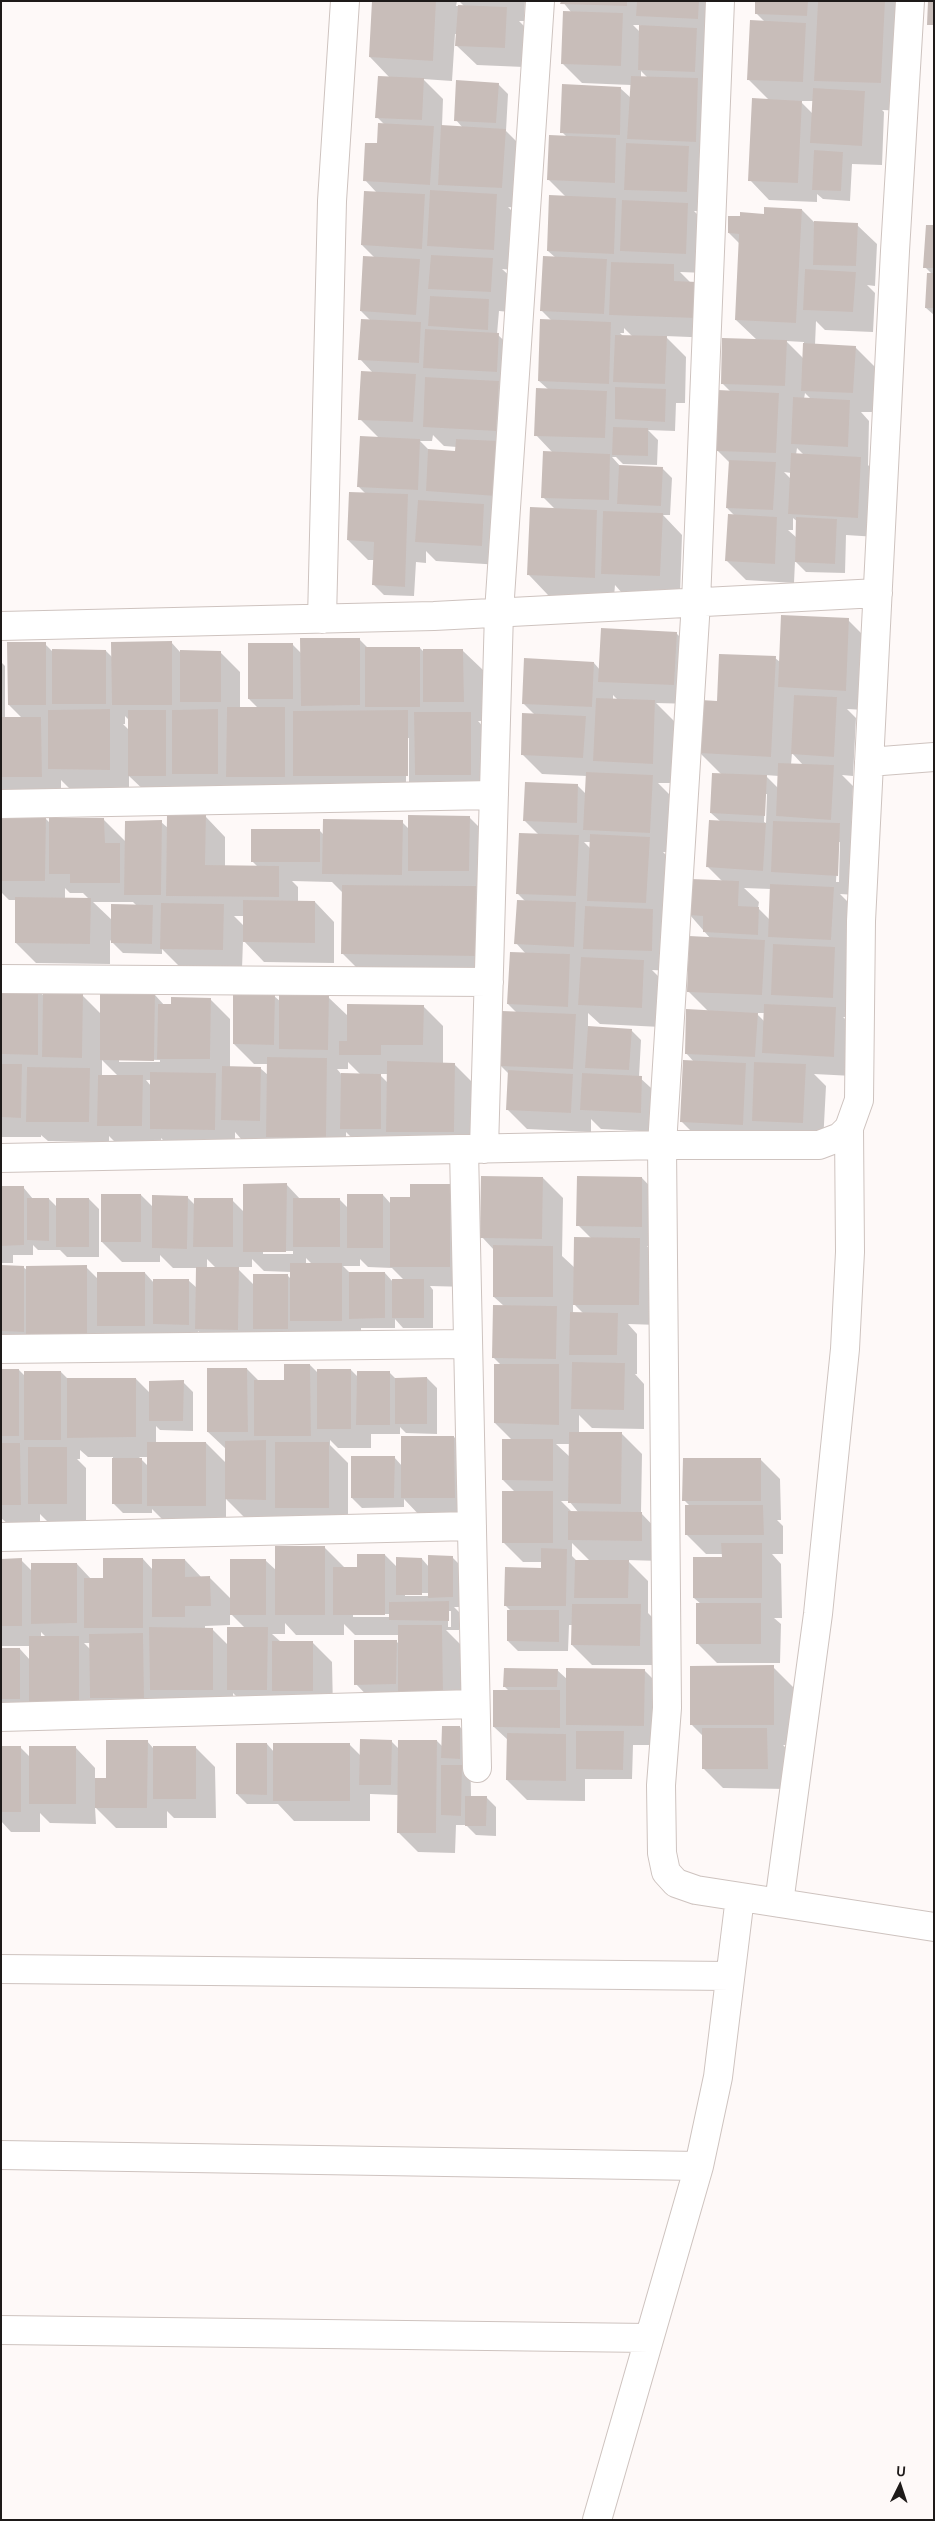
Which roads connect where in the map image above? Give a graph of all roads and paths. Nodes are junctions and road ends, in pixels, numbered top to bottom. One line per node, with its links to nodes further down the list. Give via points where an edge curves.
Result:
1 (345, 1): 8 (street, via 332,201)
2 (540, 1): 7 (street)
3 (720, 1): 6 (street)
4 (910, 1): 5 (street)
5 (878, 593): 6 (street); 11 (street)
6 (696, 602): 7 (street); 17 (street)
7 (499, 612): 8 (street); 12 (street)
8 (322, 619): 9 (street)
9 (1, 626)
10 (934, 757): 11 (street)
11 (869, 762): 16 (street, via 861,921 859,1100)
12 (494, 795): 13 (street); 15 (street)
13 (1, 804)
14 (1, 979): 15 (street)
15 (489, 982): 18 (street)
16 (849, 1128): 17 (street, via 840,1137 819,1144); 28 (street, via 850,1252 845,1349 818,1614)
17 (662, 1145): 18 (street); 27 (street, via 666,1698 661,1785 662,1852 666,1872 676,1883 696,1890)
18 (474, 1149): 19 (street); 20 (street)
19 (1, 1158)
20 (468, 1344): 21 (street); 22 (street)
21 (1, 1349)
22 (472, 1526): 23 (street); 24 (street)
23 (1, 1537)
24 (475, 1704): 25 (street); 26 (street)
25 (1, 1717)
26 (477, 1768)
27 (740, 1897): 28 (street); 31 (street)
28 (779, 1903): 29 (street)
29 (934, 1927)
30 (1, 1969): 31 (street)
31 (730, 1976): 33 (street, via 718,2078)
32 (1, 2155): 33 (street)
33 (699, 2166): 35 (street)
34 (1, 2330): 35 (street)
35 (649, 2338): 36 (street)
36 (597, 2520)

